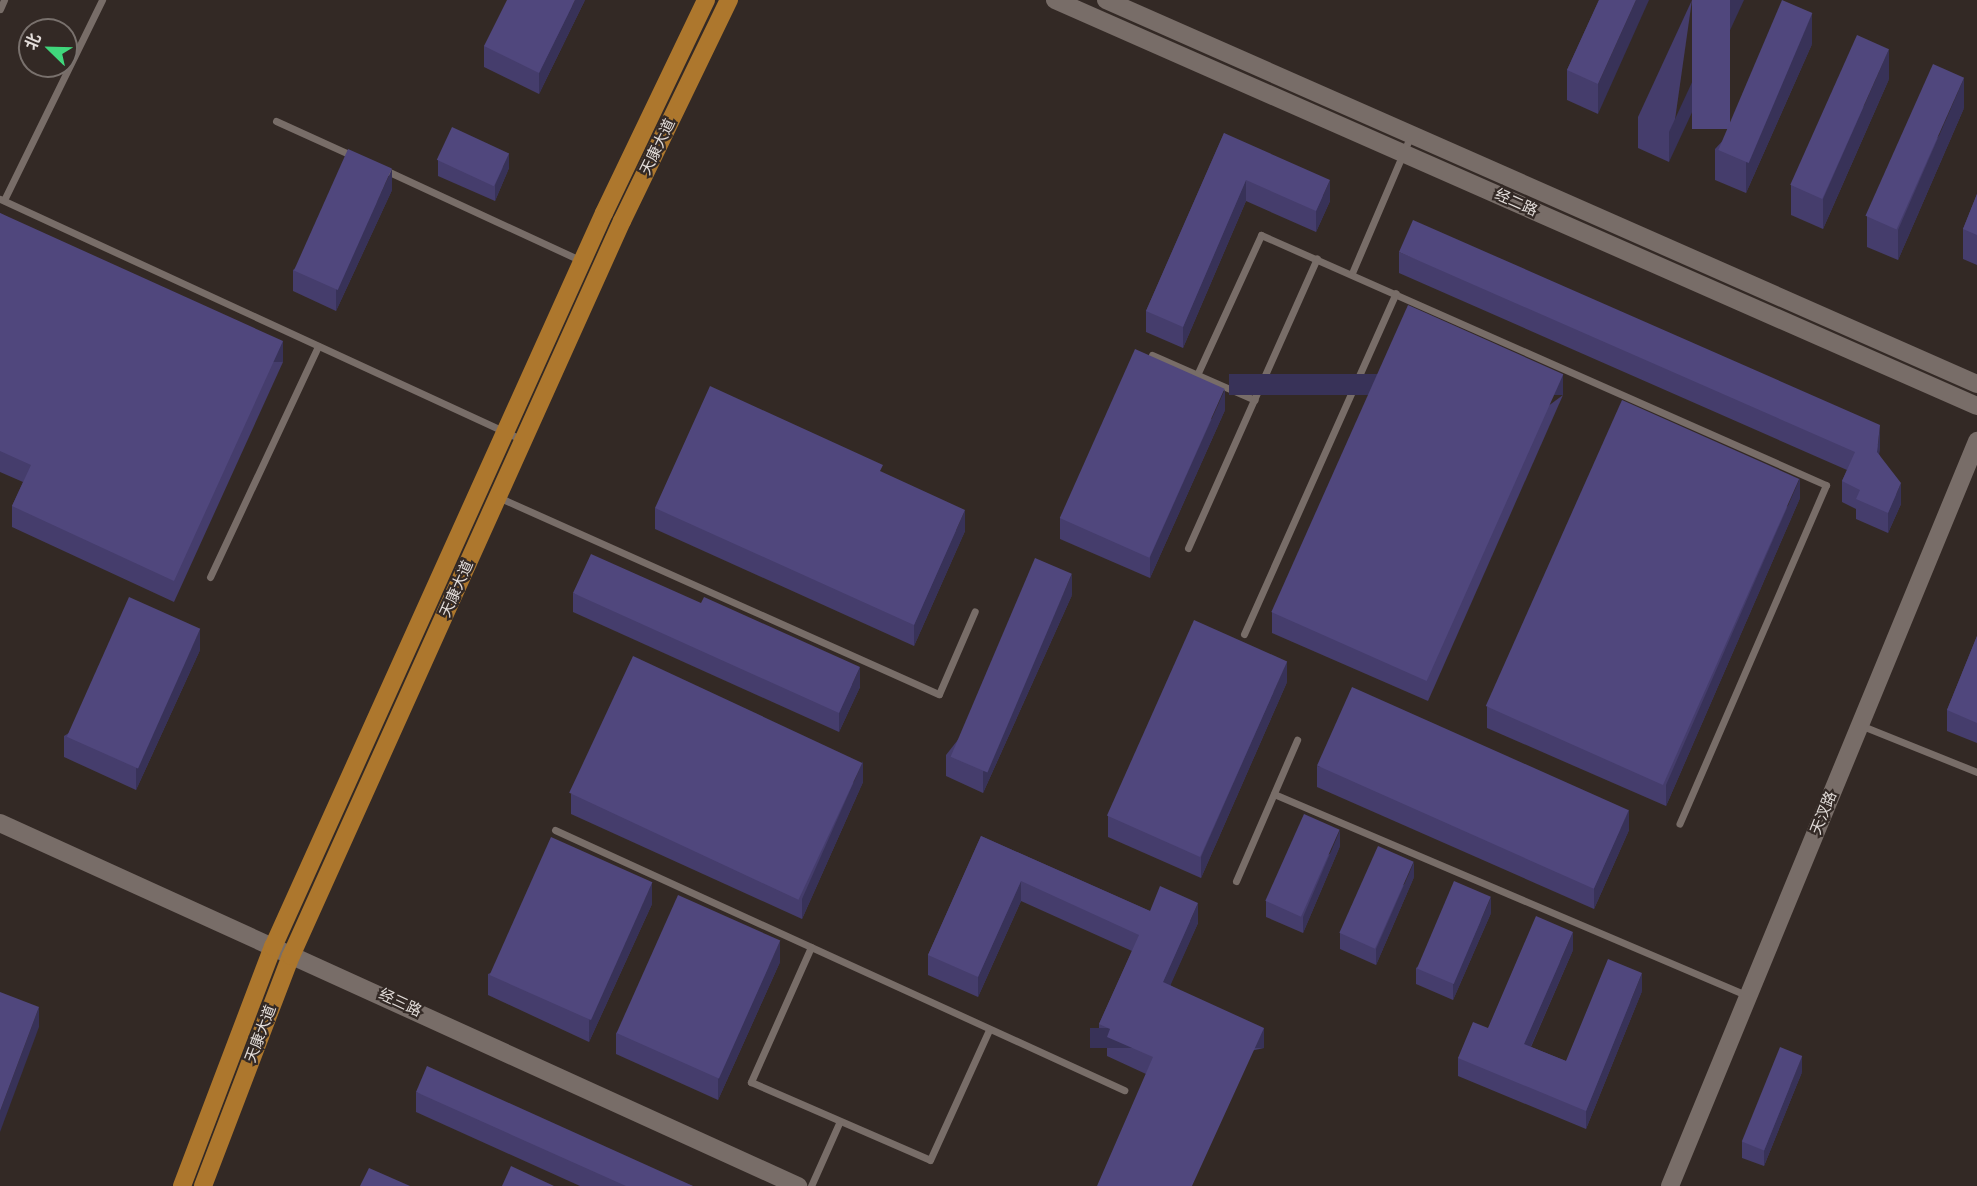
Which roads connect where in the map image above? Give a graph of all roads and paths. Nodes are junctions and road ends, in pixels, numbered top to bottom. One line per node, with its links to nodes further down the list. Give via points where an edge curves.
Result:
1 (4, 0): 7 (lane)
2 (102, 0): 13 (lane)
3 (706, 0): 15 (main road, 天康大道)
4 (729, 0): 16 (main road, 天康大道)
5 (1055, 0): 10 (street, 经二路)
6 (1106, 0): 9 (street, 经二路)
7 (0, 9)
8 (276, 121): 11 (lane)
9 (1411, 135): 10 (lane); 22 (street, 经二路)
10 (1403, 154): 17 (lane); 24 (street, 经二路)
11 (361, 159)
12 (371, 164): 15 (lane)
13 (2, 200): 19 (lane)
14 (1317, 258): 17 (lane); 21 (lane, via 1261,235); 23 (lane)
15 (583, 261): 16 (lane); 25 (main road, 天康大道)
16 (601, 269): 26 (main road, 天康大道)
17 (1352, 273): 18 (lane)
18 (1396, 293): 33 (lane); 39 (lane, via 1826,485)
19 (318, 346): 25 (lane); 31 (lane)
20 (1152, 355): 21 (lane)
21 (1197, 375): 23 (lane)
22 (1977, 384)
23 (1256, 400): 30 (lane)
24 (1977, 406)
25 (507, 432): 26 (lane); 28 (main road, 天康大道)
26 (525, 441): 29 (main road, 天康大道)
27 (1977, 441): 34 (street, 天汊路)
28 (481, 489): 29 (lane); 43 (main road, 天康大道)
29 (499, 497): 32 (lane, via 939,694); 44 (main road, 天康大道)
30 (1188, 548)
31 (210, 577)
32 (975, 611)
33 (1244, 634)
34 (1860, 725): 36 (lane); 45 (street, 天汊路)
35 (1298, 740): 37 (lane)
36 (1977, 772)
37 (1274, 794): 41 (lane); 45 (lane)
38 (0, 823): 43 (street, 经三路)
39 (1679, 824)
40 (555, 830): 42 (lane)
41 (1236, 881)
42 (811, 947): 46 (lane); 48 (lane, via 751,1083)
43 (273, 948): 44 (street, 经三路); 49 (main road, 天康大道)
44 (291, 956): 50 (main road, 天康大道); 51 (street, 经三路)
45 (1748, 996): 53 (street, 天汊路)
46 (989, 1030): 47 (lane); 48 (lane, via 930,1160)
47 (1125, 1090)
48 (840, 1121): 52 (lane)
49 (182, 1186)
50 (203, 1186)
51 (798, 1186)
52 (811, 1186)
53 (1670, 1186)

